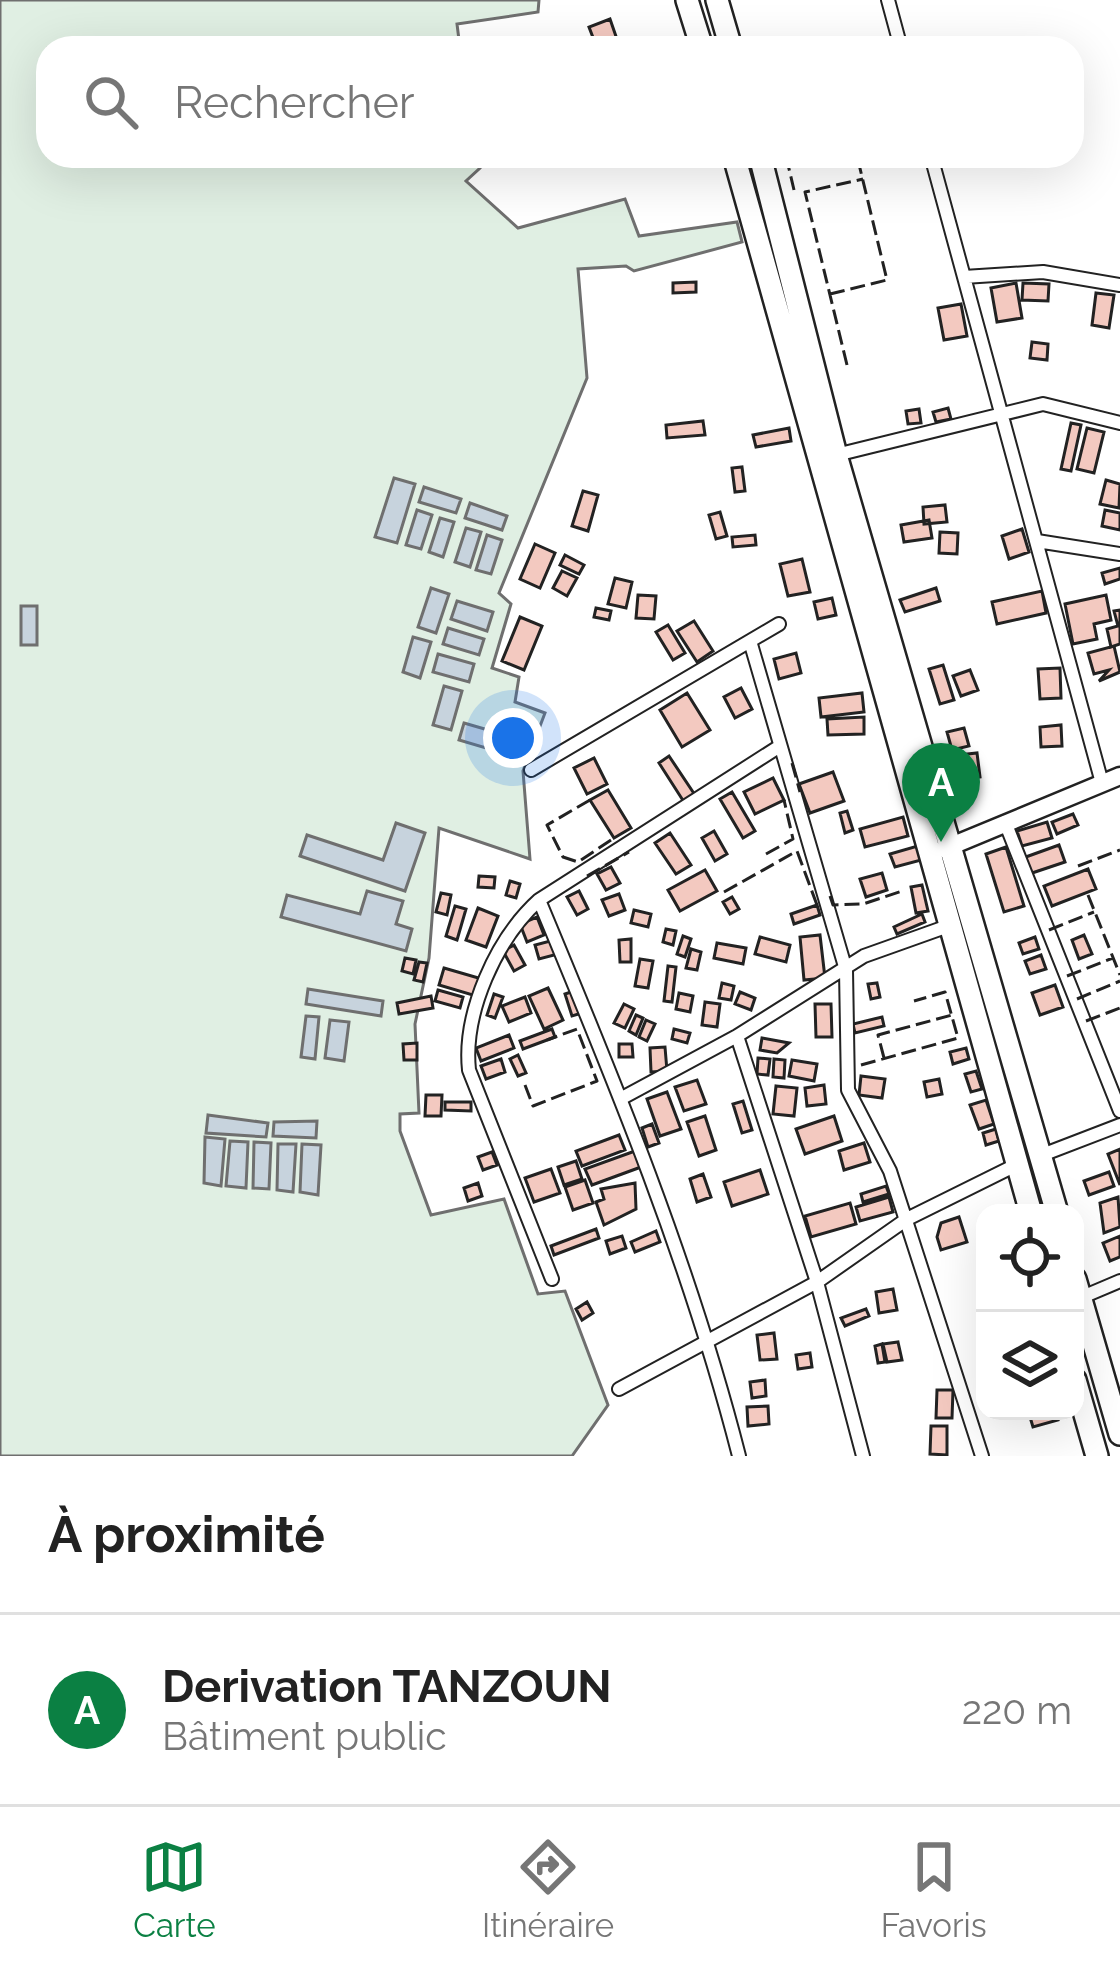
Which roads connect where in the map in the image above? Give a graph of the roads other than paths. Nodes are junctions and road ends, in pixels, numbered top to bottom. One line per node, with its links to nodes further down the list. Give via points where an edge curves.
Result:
1 (688, 0): 4 (highway)
2 (717, 0): 5 (highway)
3 (888, 0): 6 (street)
4 (699, 36)
5 (728, 36)
6 (898, 36)
7 (738, 168): 23 (highway)
8 (763, 168): 14 (highway)
9 (934, 168): 10 (street)
10 (964, 277): 11 (street, via 1043,272); 12 (street)
11 (1120, 285)
12 (1002, 414): 13 (street, via 1043,404); 14 (street); 15 (street)
13 (1120, 423)
14 (836, 455): 23 (highway)
15 (1036, 541): 16 (street); 21 (street)
16 (1120, 554)
17 (779, 624): 18 (street)
18 (750, 641): 19 (street); 20 (street)
19 (780, 746): 24 (street); 26 (street)
20 (531, 770)
21 (1115, 778): 22 (street)
22 (1005, 822): 23 (street); 29 (street)
23 (942, 849): 25 (highway); 31 (highway)
24 (539, 900): 28 (street); 36 (street, via 519,918 466,1036 469,1070)
25 (951, 925): 26 (street, via 882,948); 32 (highway)
26 (846, 970): 27 (street); 35 (street, via 848,1090)
27 (737, 1036): 28 (street); 37 (street)
28 (622, 1098): 41 (street)
29 (1120, 1111)
30 (1120, 1124): 31 (street)
31 (1042, 1155): 34 (highway)
32 (1018, 1164): 33 (highway); 35 (street)
33 (1029, 1204)
34 (1056, 1204)
35 (908, 1219): 37 (street); 47 (street)
36 (552, 1279)
37 (817, 1282): 41 (street); 46 (street)
38 (1120, 1282): 39 (street)
39 (1084, 1287)
40 (1084, 1311): 44 (highway)
41 (710, 1342): 42 (street); 45 (street)
42 (619, 1389)
43 (1084, 1412): 48 (highway)
44 (1120, 1431)
45 (739, 1456)
46 (862, 1456)
47 (982, 1456)
48 (1097, 1456)

